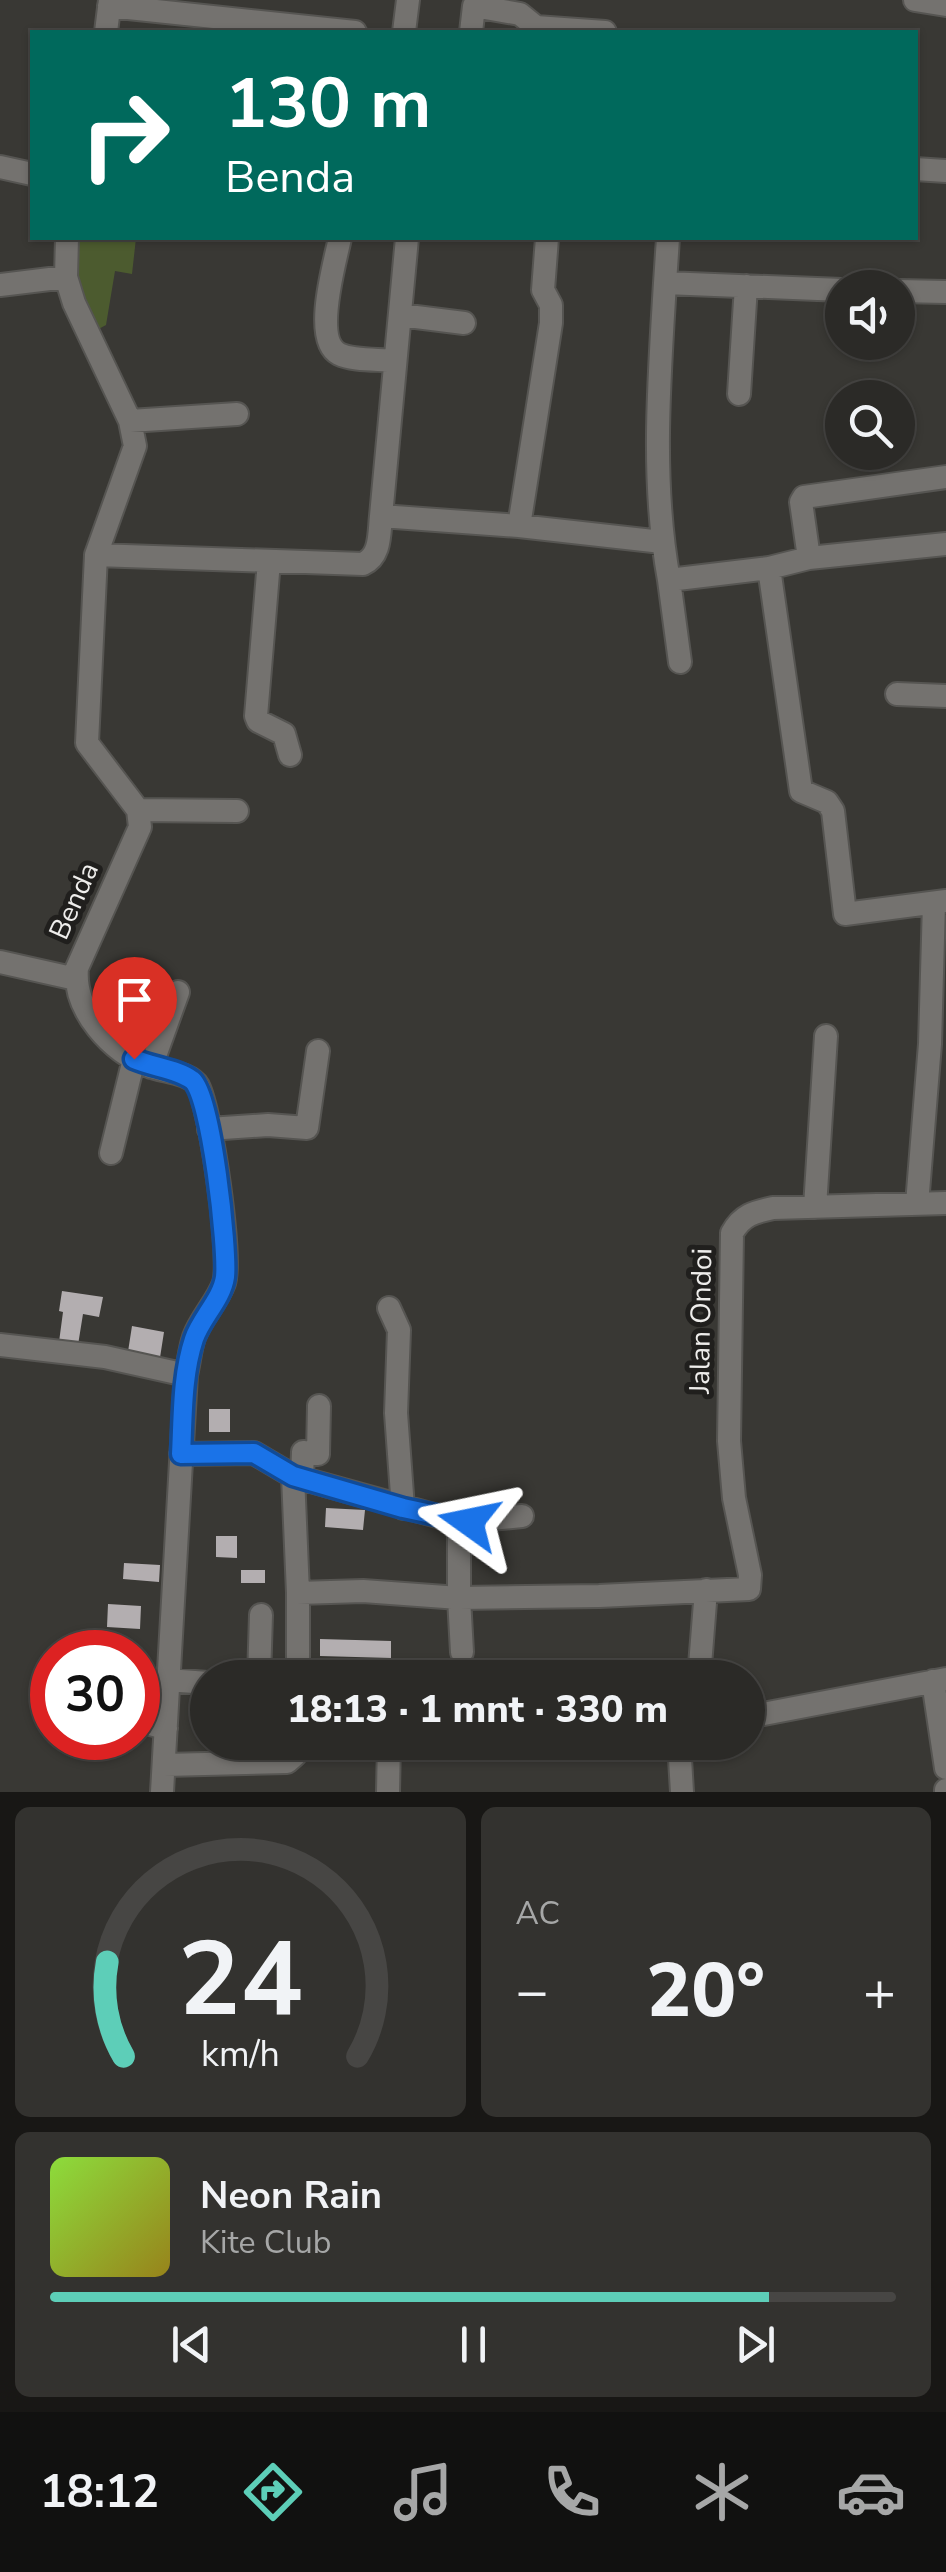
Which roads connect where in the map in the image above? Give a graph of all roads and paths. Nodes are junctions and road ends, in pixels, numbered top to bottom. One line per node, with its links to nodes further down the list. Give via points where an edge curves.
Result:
1 (408, 0): 7 (street)
2 (915, 0): 4 (street)
3 (109, 3): 5 (street); 6 (street)
4 (946, 5)
5 (106, 30)
6 (309, 30)
7 (404, 30)
8 (470, 30): 9 (street, via 474,6 520,14 536,27)
9 (577, 30)
10 (0, 167): 13 (street)
11 (918, 169): 12 (street)
12 (946, 170)
13 (30, 174)
14 (67, 240): 19 (street)
15 (340, 240): 28 (street, via 326,319 330,345 340,354)
16 (407, 240): 26 (street)
17 (546, 240): 34 (street, via 543,290 551,323)
18 (668, 240): 20 (street)
19 (66, 277): 21 (street); 31 (street)
20 (665, 283): 22 (street); 35 (street)
21 (0, 285)
22 (746, 286): 23 (street); 29 (street)
23 (825, 289)
24 (915, 291): 25 (street)
25 (946, 292)
26 (400, 315): 27 (street); 28 (street)
27 (464, 323)
28 (396, 360): 33 (street)
29 (739, 394)
30 (238, 414): 31 (street)
31 (130, 421): 37 (street, via 135,446)
32 (946, 478): 38 (street, via 804,497)
33 (381, 516): 34 (street); 39 (street, via 376,553 363,564)
34 (519, 526): 35 (street)
35 (662, 542): 41 (street)
36 (946, 544): 38 (street)
37 (96, 556): 39 (street); 46 (street, via 87,744)
38 (809, 558): 40 (street)
39 (269, 560): 45 (street, via 256,716 284,734)
40 (769, 568): 41 (street); 48 (street, via 801,792 833,811 845,914)
41 (669, 580): 42 (street)
42 (680, 662)
43 (897, 694): 44 (street)
44 (946, 696)
45 (290, 755)
46 (138, 810): 47 (street); 50 (street, Benda, via 140,827)
47 (238, 811)
48 (940, 902): 58 (street)
49 (0, 962): 50 (street)
50 (76, 979): 54 (street, Benda, via 91,1020 117,1050)
51 (178, 992): 54 (street)
52 (826, 1036): 59 (street)
53 (318, 1050): 55 (street, via 307,1128)
54 (143, 1063): 55 (street, Benda, via 198,1085); 56 (street)
55 (210, 1128): 62 (street, Benda, via 226,1247 224,1282 194,1336)
56 (111, 1153)
57 (946, 1203): 58 (street, Jalan Ondoi)
58 (917, 1204): 59 (street, Jalan Ondoi)
59 (815, 1207): 69 (street, Jalan Ondoi, via 756,1211 732,1233 729,1441 749,1589)
60 (389, 1308): 66 (street, via 399,1330)
61 (0, 1344): 62 (street)
62 (186, 1374): 64 (street, Benda)
63 (319, 1406): 65 (street, via 318,1454 303,1452)
64 (181, 1454): 65 (street, via 254,1453); 77 (street, Benda)
65 (298, 1477): 66 (street); 70 (street)
66 (403, 1508): 68 (street)
67 (522, 1516): 68 (street)
68 (459, 1522): 71 (street)
69 (706, 1590): 71 (street); 76 (street)
70 (298, 1592): 71 (street); 75 (street)
71 (459, 1598): 73 (street)
72 (261, 1614): 74 (street)
73 (462, 1652)
74 (260, 1660)
75 (298, 1660)
76 (700, 1660)
77 (175, 1680): 79 (street); 82 (street, Benda); 84 (street)
78 (939, 1680): 80 (street); 87 (street)
79 (190, 1681)
80 (765, 1714)
81 (160, 1726): 82 (street)
82 (166, 1728): 84 (street, Benda)
83 (190, 1757): 84 (street)
84 (172, 1758): 88 (street, Benda)
85 (389, 1760): 89 (street)
86 (680, 1760): 90 (street)
87 (946, 1768)
88 (162, 1792)
89 (388, 1792)
90 (682, 1792)

